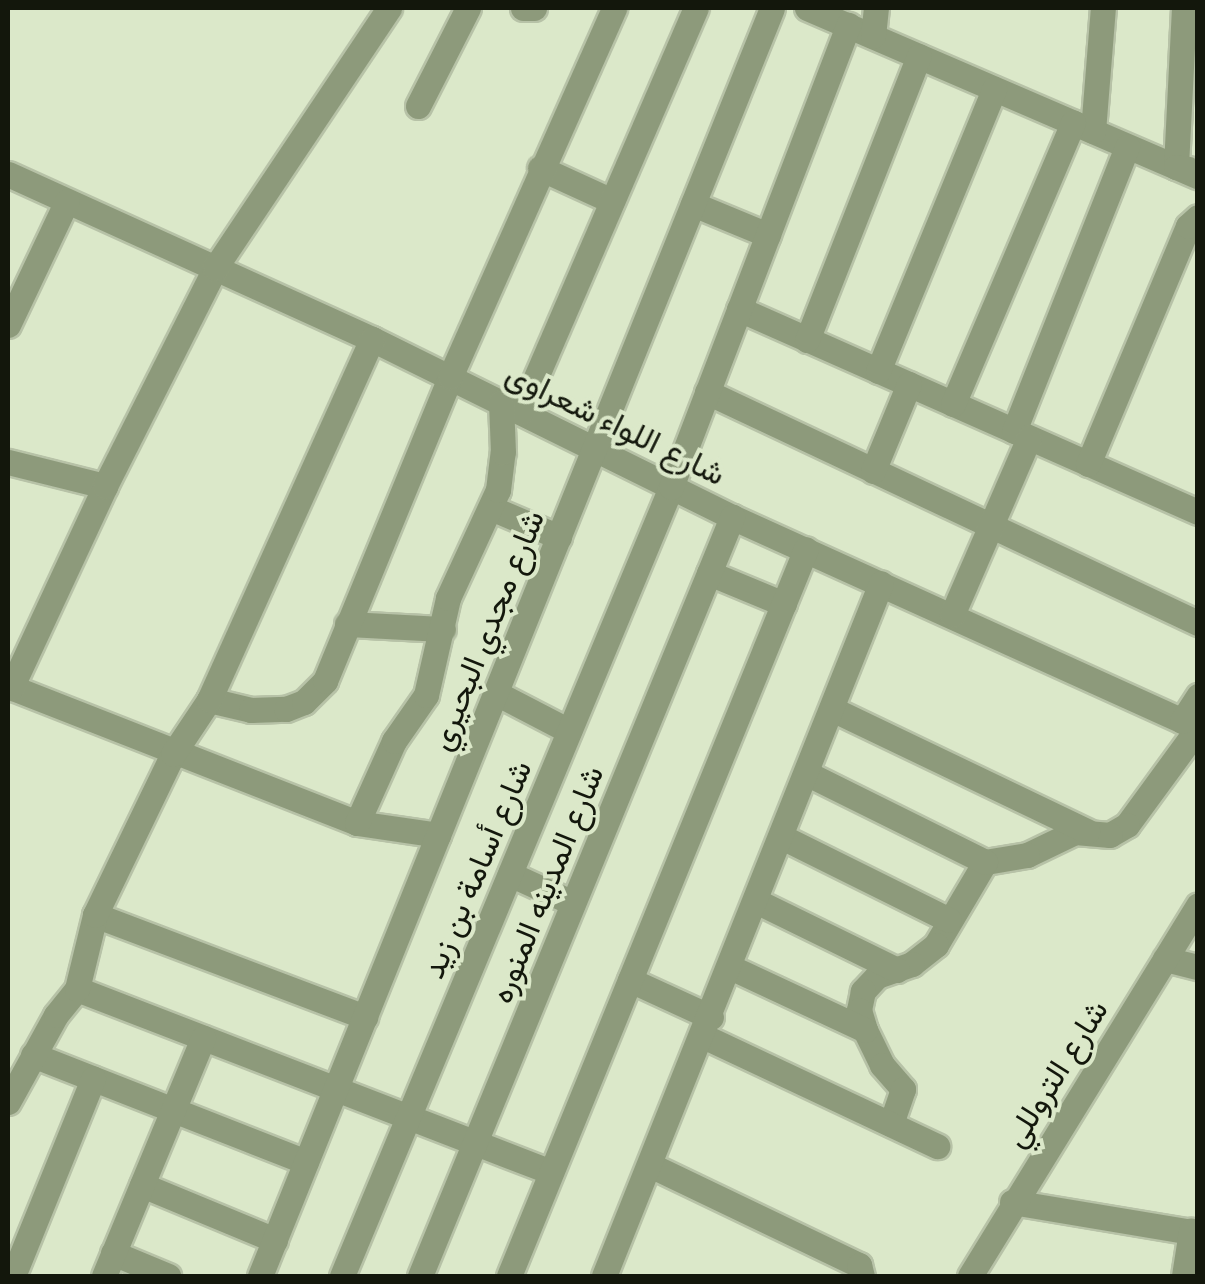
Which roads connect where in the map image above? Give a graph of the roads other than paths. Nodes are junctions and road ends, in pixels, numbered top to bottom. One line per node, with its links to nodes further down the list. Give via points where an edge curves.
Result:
1 (389, 8): 27 (street)
2 (468, 8): 16 (street)
3 (523, 8): 4 (street)
4 (534, 8)
5 (614, 8): 19 (street)
6 (696, 8): 23 (street)
7 (772, 8): 24 (street, شارع مجدي البحيري)
8 (808, 8): 12 (street)
9 (876, 8): 13 (street)
10 (1102, 8): 17 (street)
11 (1184, 8): 20 (street)
12 (848, 25): 13 (street); 26 (street, شارع أسامة بن زيد)
13 (874, 36): 14 (street)
14 (919, 56): 15 (street); 31 (street)
15 (994, 89): 17 (street); 32 (street)
16 (418, 106)
17 (1083, 127): 18 (street); 36 (street)
18 (1127, 147): 20 (street); 38 (street)
19 (540, 168): 23 (street); 33 (street)
20 (1190, 171)
21 (8, 174): 22 (street, شارع اللواء شعراوى)
22 (67, 202): 27 (street, شارع اللواء شعراوى); 29 (street)
23 (612, 202): 37 (street)
24 (693, 204): 26 (street); 39 (street, شارع مجدي البحيري)
25 (1198, 217): 41 (street, via 1188,226)
26 (768, 235): 28 (street, شارع أسامة بن زيد)
27 (215, 268): 30 (street, شارع اللواء شعراوى); 43 (street)
28 (739, 309): 31 (street); 35 (street, شارع أسامة بن زيد)
29 (8, 325)
30 (372, 339): 33 (street, شارع اللواء شعراوى); 61 (street)
31 (807, 340): 32 (street)
32 (878, 371): 34 (street)
33 (450, 377): 37 (street, شارع اللواء شعراوى); 56 (street)
34 (908, 384): 36 (street); 42 (street)
35 (707, 392): 42 (street); 44 (street, شارع أسامة بن زيد)
36 (953, 404): 38 (street)
37 (511, 407): 39 (street, شارع اللواء شعراوى); 45 (street)
38 (1022, 434): 41 (street); 48 (street)
39 (594, 449): 44 (street, شارع اللواء شعراوى); 49 (street, شارع مجدي البحيري)
40 (8, 462): 43 (street)
41 (1088, 464): 46 (street)
42 (872, 471): 48 (street)
43 (105, 486): 58 (street)
44 (670, 486): 47 (street, شارع اللواء شعراوى); 64 (street, شارع أسامة بن زيد)
45 (490, 508): 49 (street); 57 (street, via 448,598)
46 (1198, 512)
47 (732, 517): 50 (street, شارع اللواء شعراوى); 51 (street, شارع المدينه المنوره)
48 (991, 526): 54 (street); 55 (street)
49 (559, 536): 59 (street, شارع مجدي البحيري)
50 (806, 549): 52 (street, شارع اللواء شعراوى); 53 (street)
51 (709, 574): 53 (street); 74 (street, شارع المدينه المنوره)
52 (881, 583): 54 (street, شارع اللواء شعراوى); 62 (street)
53 (784, 604): 82 (street)
54 (952, 615): 63 (street, شارع اللواء شعراوى)
55 (1198, 623)
56 (347, 624): 57 (street); 61 (street, via 326,681 304,702 251,710)
57 (443, 629): 67 (street, via 426,695 394,741)
58 (9, 687): 65 (street)
59 (496, 693): 64 (street); 69 (street, شارع مجدي البحيري)
60 (1198, 696): 63 (street)
61 (209, 700): 65 (street)
62 (832, 709): 66 (street); 68 (street)
63 (1190, 725): 68 (street, via 1127,826 1110,835)
64 (569, 731): 72 (street, شارع أسامة بن زيد)
65 (174, 754): 67 (street); 76 (street)
66 (806, 774): 70 (street); 71 (street)
67 (357, 824): 69 (street)
68 (1086, 831): 71 (street, via 1027,855)
69 (438, 835): 84 (street, شارع مجدي البحيري)
70 (782, 837): 73 (street); 77 (street)
71 (984, 862): 77 (street)
72 (510, 874): 74 (street); 93 (street, شارع أسامة بن زيد)
73 (756, 901): 79 (street); 81 (street)
74 (573, 903): 95 (street, شارع المدينه المنوره)
75 (1198, 906): 78 (street, شارع التروللي)
76 (96, 916): 83 (street); 84 (street)
77 (949, 920): 81 (street, via 936,945)
78 (1165, 960): 80 (street); 101 (street, شارع التروللي)
79 (730, 967): 85 (street); 86 (street)
80 (1198, 967)
81 (897, 970): 86 (street, via 863,990 859,1010)
82 (630, 980): 85 (street); 99 (street)
83 (76, 988): 87 (street); 88 (street)
84 (365, 1016): 90 (street, شارع مجدي البحيري)
85 (707, 1026): 94 (street); 98 (street)
86 (866, 1030): 94 (street, via 882,1065 903,1089)
87 (203, 1038): 90 (street); 92 (street)
88 (33, 1055): 89 (street); 91 (street)
89 (93, 1079): 92 (street); 105 (street)
90 (336, 1089): 93 (street); 97 (street, شارع مجدي البحيري)
91 (8, 1102)
92 (173, 1110): 97 (street); 100 (street)
93 (409, 1117): 95 (street); 108 (street, شارع أسامة بن زيد)
94 (891, 1124): 96 (street)
95 (475, 1142): 99 (street); 109 (street, شارع المدينه المنوره)
96 (937, 1146)
97 (306, 1162): 103 (street, شارع مجدي البحيري)
98 (650, 1164): 111 (street); 112 (street, via 859,1265)
99 (552, 1172): 110 (street)
100 (142, 1186): 103 (street); 104 (street)
101 (1012, 1202): 102 (street); 113 (street, شارع التروللي)
102 (1194, 1232): 114 (street)
103 (275, 1240): 107 (street, شارع مجدي البحيري)
104 (109, 1265): 106 (street)
105 (13, 1276)
106 (168, 1276)
107 (260, 1276)
108 (342, 1276)
109 (420, 1276)
110 (508, 1276)
111 (604, 1276)
112 (862, 1276)
113 (970, 1276)
114 (1184, 1276)

